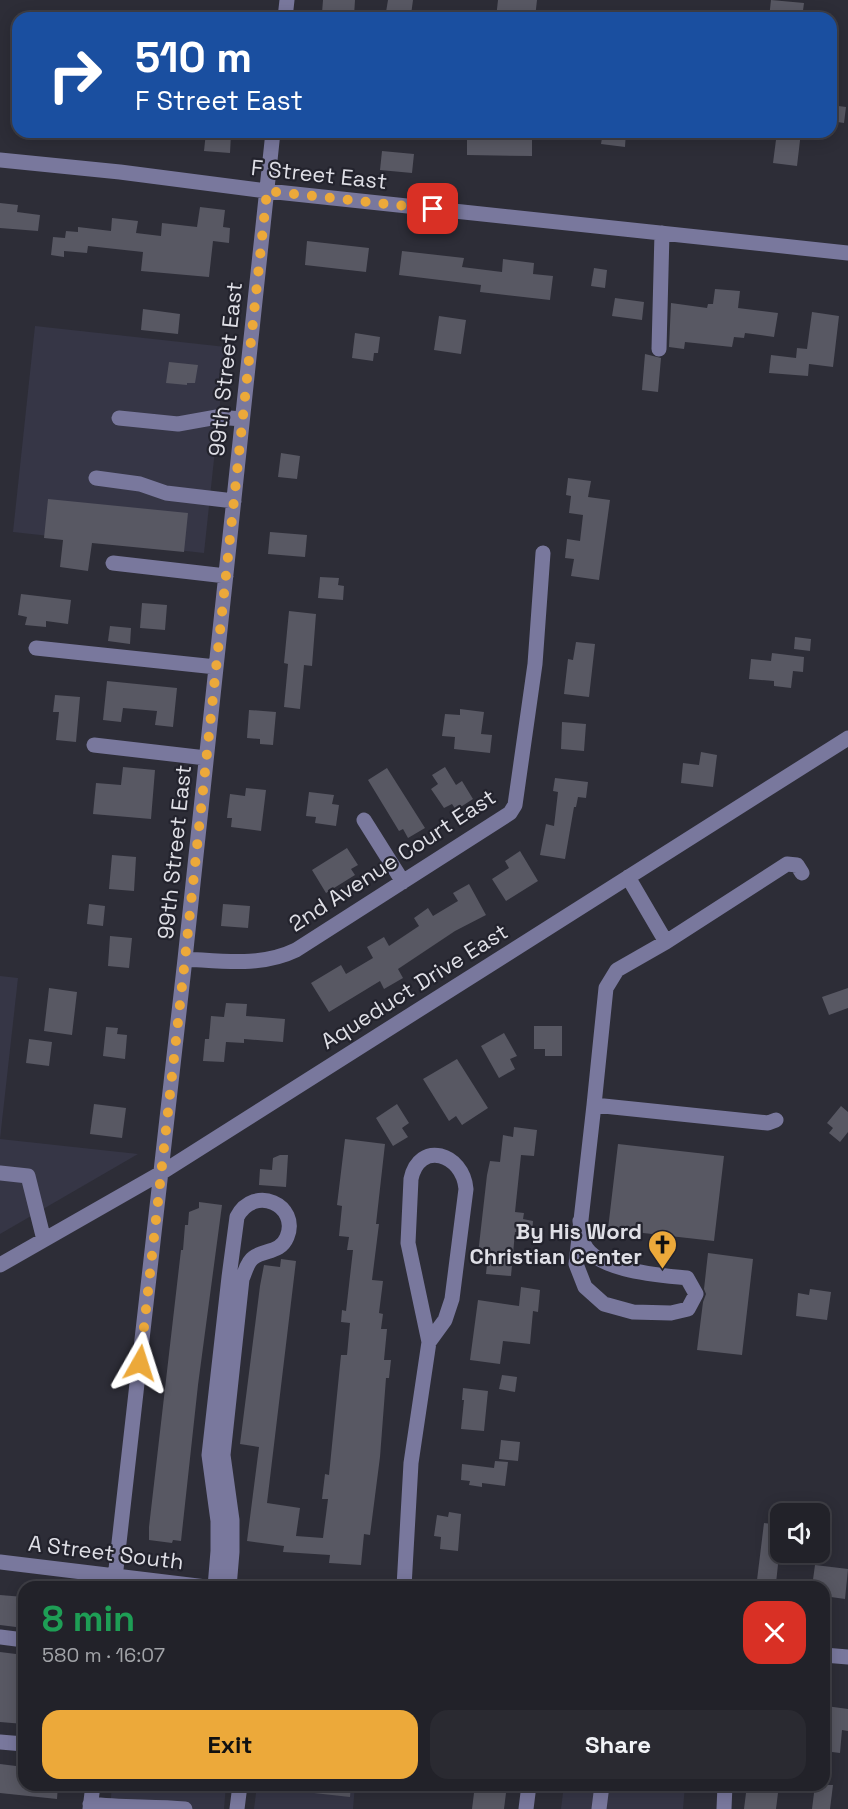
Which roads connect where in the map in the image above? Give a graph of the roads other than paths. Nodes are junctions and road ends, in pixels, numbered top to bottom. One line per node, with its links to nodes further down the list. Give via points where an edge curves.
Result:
1 (272, 138): 3 (street, 99th Street East)
2 (0, 160): 3 (street, F Street East)
3 (267, 191): 4 (street, F Street East); 8 (street, 99th Street East)
4 (662, 233): 5 (street, F Street East); 6 (street)
5 (848, 253)
6 (659, 349)
7 (119, 418): 8 (street, via 178,424 217,417)
8 (242, 420): 10 (street, 99th Street East)
9 (96, 478): 10 (street, via 140,484 166,493)
10 (234, 501): 13 (street, 99th Street East)
11 (543, 553): 22 (street, 2nd Avenue Court East, via 535,664 515,805 510,813)
12 (113, 563): 13 (street)
13 (226, 576): 15 (street, 99th Street East)
14 (36, 648): 15 (street)
15 (216, 668): 18 (street, 99th Street East)
16 (848, 738): 21 (street, Aqueduct Drive East)
17 (94, 745): 18 (street)
18 (206, 758): 24 (street, 99th Street East)
19 (364, 820): 22 (street)
20 (801, 873): 23 (street, via 797,865 787,864)
21 (628, 877): 23 (street); 28 (street, Aqueduct Drive East)
22 (403, 882): 24 (street, 2nd Avenue Court East, via 282,957 237,962)
23 (666, 942): 25 (street, via 617,970 606,988)
24 (185, 959): 28 (street, 99th Street East)
25 (594, 1106): 26 (street, via 768,1123); 29 (street)
26 (776, 1120)
27 (0, 1173): 30 (street, via 28,1176)
28 (161, 1173): 30 (street, Aqueduct Drive East); 35 (street, 99th Street East)
29 (580, 1221): 29 (street, via 576,1264 585,1287 603,1304 633,1312 671,1313 688,1309 696,1294 687,1278 606,1264 585,1245)
30 (44, 1240): 31 (street, Aqueduct Drive East)
31 (0, 1265)
32 (429, 1342): 32 (street, via 408,1228 413,1169 417,1162 433,1156 451,1160 460,1168 466,1189 452,1299 445,1320); 38 (street, via 411,1463)
33 (0, 1562): 34 (street, A Street South)
34 (109, 1581)
35 (115, 1581)
36 (216, 1581): 37 (street, via 218,1521 209,1455 229,1277 237,1217 250,1202 264,1200 282,1208 289,1228 279,1248 250,1260 242,1279 223,1455 232,1520)
37 (230, 1581)
38 (404, 1581)
39 (0, 1637): 40 (street)
40 (18, 1639)
41 (830, 1656): 42 (street)
42 (848, 1658)
43 (0, 1742): 44 (street)
44 (18, 1744)
45 (92, 1791): 50 (street)
46 (239, 1791): 52 (street)
47 (528, 1791): 53 (street)
48 (601, 1791): 54 (street)
49 (725, 1791): 55 (street)
50 (90, 1807): 51 (street, via 149,1805)
51 (185, 1809)
52 (237, 1809)
53 (526, 1809)
54 (599, 1809)
55 (724, 1809)

